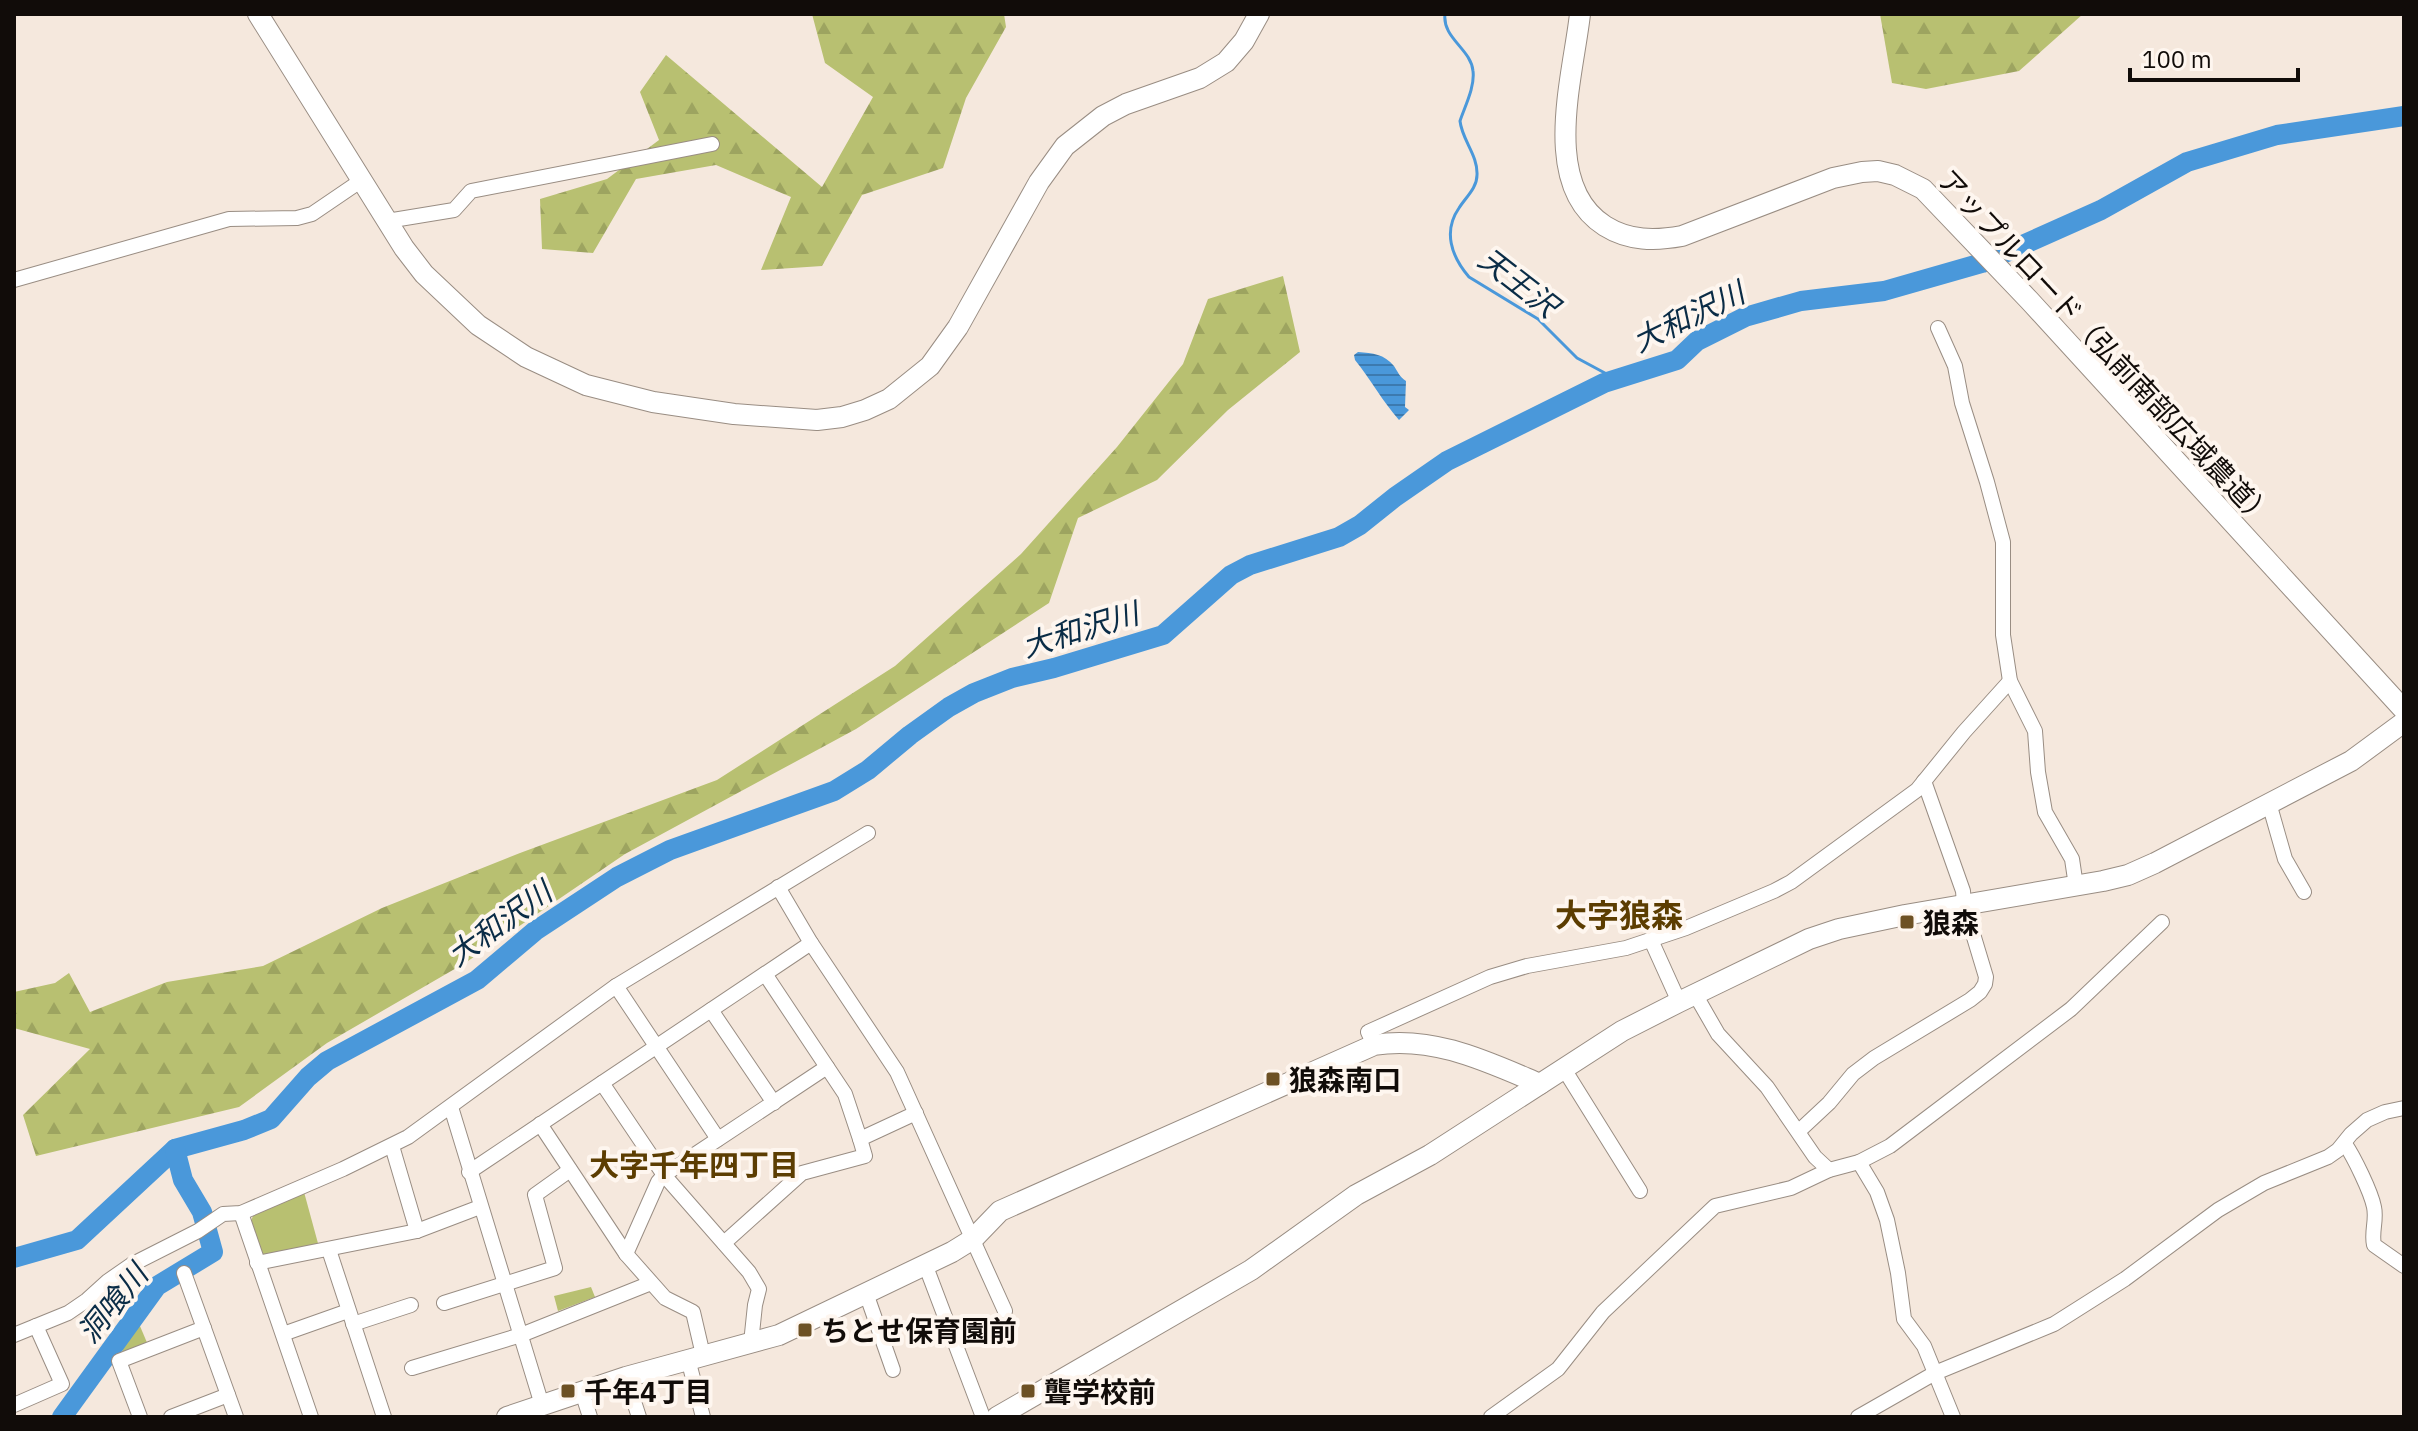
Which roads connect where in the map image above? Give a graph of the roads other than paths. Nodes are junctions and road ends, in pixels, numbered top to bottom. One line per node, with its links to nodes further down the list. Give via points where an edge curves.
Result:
1 (258, 14): 5 (street)
2 (1259, 14): 6 (street, via 1226,62 1200,78 1115,110 1065,146 930,366 889,399 842,417 734,414 586,385 526,357 478,325 424,274)
3 (1580, 14): 10 (street, アップルロード（弘前南部広域農道）, via 1566,156 1575,194 1585,210 1612,231 1664,240 1862,172 1895,175 1923,189)
4 (712, 144): 6 (street, via 471,191 454,210)
5 (362, 180): 6 (street); 7 (street, via 312,214 229,219)
6 (387, 221)
7 (14, 280)
8 (1938, 328): 9 (street, via 1955,366 2003,542 2003,635)
9 (2010, 681): 12 (street); 15 (street, via 2035,731 2045,812 2072,859)
10 (2404, 710)
11 (2404, 722): 13 (street, via 2351,761)
12 (1924, 781): 18 (street); 20 (street, via 1791,882)
13 (2269, 803): 15 (street, via 2142,869); 17 (street, via 2285,859)
14 (868, 833): 16 (street)
15 (2076, 886): 18 (street)
16 (778, 887): 21 (street); 23 (street)
17 (2304, 892)
18 (1964, 904): 24 (street, via 1809,939); 37 (street, via 1986,977 1980,992 1853,1074)
19 (2162, 922): 42 (street, via 2034,1039 1890,1146)
20 (1651, 940): 24 (street); 26 (street, via 1490,977 1368,1032)
21 (811, 943): 22 (street); 35 (street, via 897,1072)
22 (765, 974): 25 (street); 28 (street)
23 (616, 986): 27 (street); 33 (street)
24 (1687, 998): 29 (street); 37 (street)
25 (711, 1010): 27 (street); 32 (street)
26 (1374, 1045): 31 (street, via 1455,1051); 51 (street, via 1000,1211)
27 (657, 1047): 30 (street); 38 (street)
28 (827, 1067): 32 (street); 39 (street, via 845,1094)
29 (1564, 1069): 31 (street); 47 (street)
30 (602, 1083): 36 (street); 46 (street)
31 (1540, 1084): 91 (street, via 1356,1195 1251,1270)
32 (774, 1103): 38 (street)
33 (451, 1107): 41 (street); 45 (street)
34 (2404, 1108): 40 (street, via 2367,1120)
35 (916, 1113): 39 (street); 51 (street)
36 (540, 1124): 43 (street); 45 (street)
37 (1799, 1131): 44 (street)
38 (718, 1139): 46 (street)
39 (860, 1139): 52 (street, via 865,1156 802,1173)
40 (2345, 1144): 57 (street, via 2375,1208 2374,1245); 75 (street, via 2218,1210 2054,1324)
41 (392, 1146): 49 (street); 50 (street)
42 (1859, 1162): 44 (street); 75 (street, via 1887,1220 1904,1319)
43 (570, 1170): 54 (street); 60 (street, via 535,1195 555,1268)
44 (1829, 1170): 92 (street, via 1791,1188 1715,1206 1603,1312 1558,1369)
45 (469, 1172): 48 (street)
46 (664, 1175): 52 (street); 54 (street)
47 (1640, 1191)
48 (480, 1207): 50 (street); 60 (street)
49 (241, 1213): 55 (street); 66 (street, via 223,1214 131,1265 68,1313)
50 (417, 1231): 53 (street)
51 (973, 1239): 56 (street); 64 (street)
52 (724, 1243): 71 (street, via 759,1289)
53 (329, 1250): 55 (street); 65 (street)
54 (626, 1254): 59 (street)
55 (257, 1263): 68 (street)
56 (925, 1264): 61 (street); 90 (street)
57 (2404, 1266)
58 (184, 1273): 67 (street)
59 (651, 1283): 70 (street); 72 (street, via 665,1298 693,1312)
60 (505, 1284): 62 (street); 70 (street)
61 (866, 1293): 71 (street); 74 (street)
62 (444, 1303)
63 (411, 1305): 65 (street)
64 (1005, 1311)
65 (350, 1317): 68 (street); 85 (street)
66 (36, 1326): 69 (street); 79 (street, via 62,1384)
67 (204, 1328): 78 (street); 81 (street, via 119,1361)
68 (283, 1334): 84 (street)
69 (14, 1335)
70 (521, 1335): 73 (street); 80 (street)
71 (751, 1343): 72 (street)
72 (695, 1357): 76 (street); 89 (street)
73 (412, 1368)
74 (893, 1370)
75 (1935, 1373): 93 (street); 94 (street)
76 (626, 1377): 77 (street); 88 (street)
77 (582, 1392): 80 (street); 87 (street)
78 (228, 1395): 82 (street); 83 (street)
79 (14, 1405)
80 (542, 1405): 86 (street)
81 (140, 1417)
82 (171, 1417)
83 (236, 1417)
84 (311, 1417)
85 (384, 1417)
86 (507, 1417)
87 (590, 1417)
88 (639, 1417)
89 (703, 1417)
90 (983, 1417)
91 (997, 1417)
92 (1491, 1417)
93 (1858, 1417)
94 (1953, 1417)

